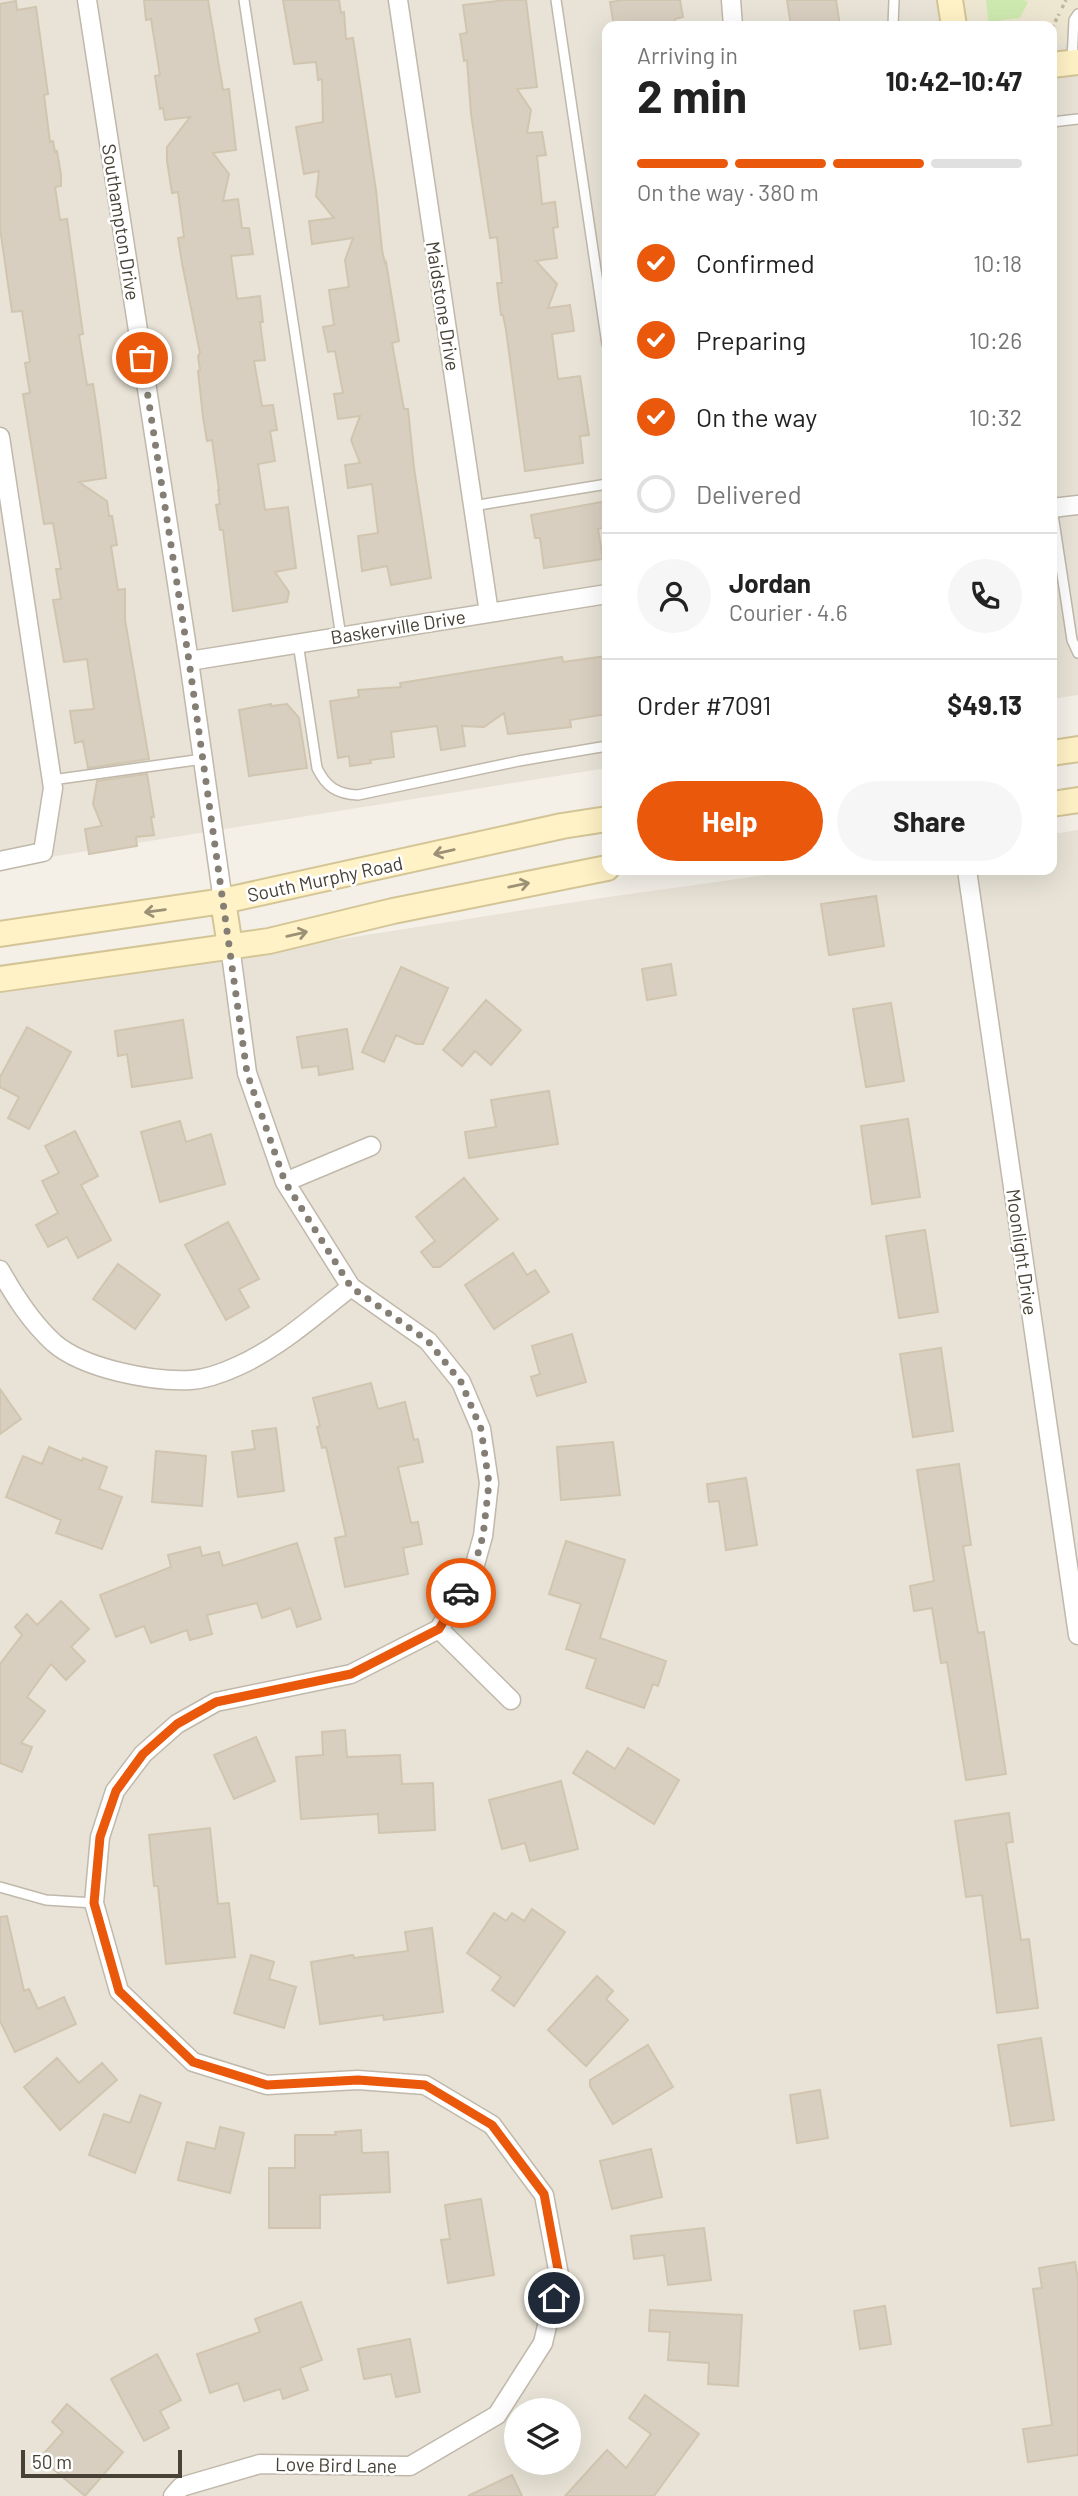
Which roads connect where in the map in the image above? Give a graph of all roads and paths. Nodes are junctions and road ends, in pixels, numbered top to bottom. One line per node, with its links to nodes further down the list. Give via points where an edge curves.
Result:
1 (87, 0): 27 (street, Southampton Drive)
2 (244, 0): 24 (lane)
3 (398, 0): 19 (street, Maidstone Drive)
4 (556, 0): 15 (lane)
5 (731, 0): 9 (street)
6 (894, 0): 10 (lane)
7 (950, 0): 11 (main road)
8 (1078, 14): 12 (lane)
9 (733, 21)
10 (893, 21)
11 (953, 21)
12 (1067, 63)
13 (1078, 119): 14 (lane)
14 (1057, 121)
15 (602, 310)
16 (0, 437): 32 (street)
17 (602, 485): 19 (lane)
18 (1078, 505): 20 (street)
19 (473, 506): 23 (street, Maidstone Drive)
20 (1057, 507)
21 (1057, 541): 26 (lane, via 1072,640)
22 (602, 595): 23 (street, Baskerville Drive)
23 (489, 613): 24 (street, Baskerville Drive)
24 (341, 636): 25 (street, Baskerville Drive)
25 (298, 643): 27 (street, Baskerville Drive); 28 (lane, via 317,768 331,789 343,794 358,796)
26 (1078, 653)
27 (189, 661): 31 (street, Southampton Drive)
28 (602, 747)
29 (1078, 749): 30 (main road)
30 (1057, 752)
31 (203, 759): 32 (lane); 39 (street, Southampton Drive)
32 (52, 780): 36 (street, via 43,852)
33 (1078, 800): 34 (main road)
34 (1057, 803)
35 (602, 820): 39 (main road, South Murphy Road, one-way to 39)
36 (0, 860)
37 (602, 869): 41 (main road, one-way to 37)
38 (968, 875): 48 (street, Moonlight Drive)
39 (223, 901): 40 (main road, South Murphy Road, one-way to 40); 41 (main road)
40 (0, 934)
41 (230, 946): 42 (main road); 44 (street, via 247,1073)
42 (0, 979)
43 (371, 1146): 44 (street)
44 (285, 1182): 46 (street)
45 (0, 1270): 46 (street, via 18,1302 55,1344 91,1363 142,1378 194,1380 237,1367 282,1341)
46 (351, 1287): 47 (street, via 428,1341 461,1382 481,1429 489,1483 483,1536 472,1574)
47 (439, 1629): 49 (street); 51 (street, Love Bird Lane, via 351,1674 216,1702 177,1724 143,1754 116,1791 100,1837)
48 (1078, 1635)
49 (511, 1700)
50 (0, 1887): 51 (lane, via 46,1900)
51 (94, 1903): 52 (street, Love Bird Lane, via 119,1991 193,2062 267,2085 358,2080 425,2085 492,2125 544,2194 559,2275 543,2343 497,2415 410,2466 260,2465 181,2487)
52 (173, 2496)

